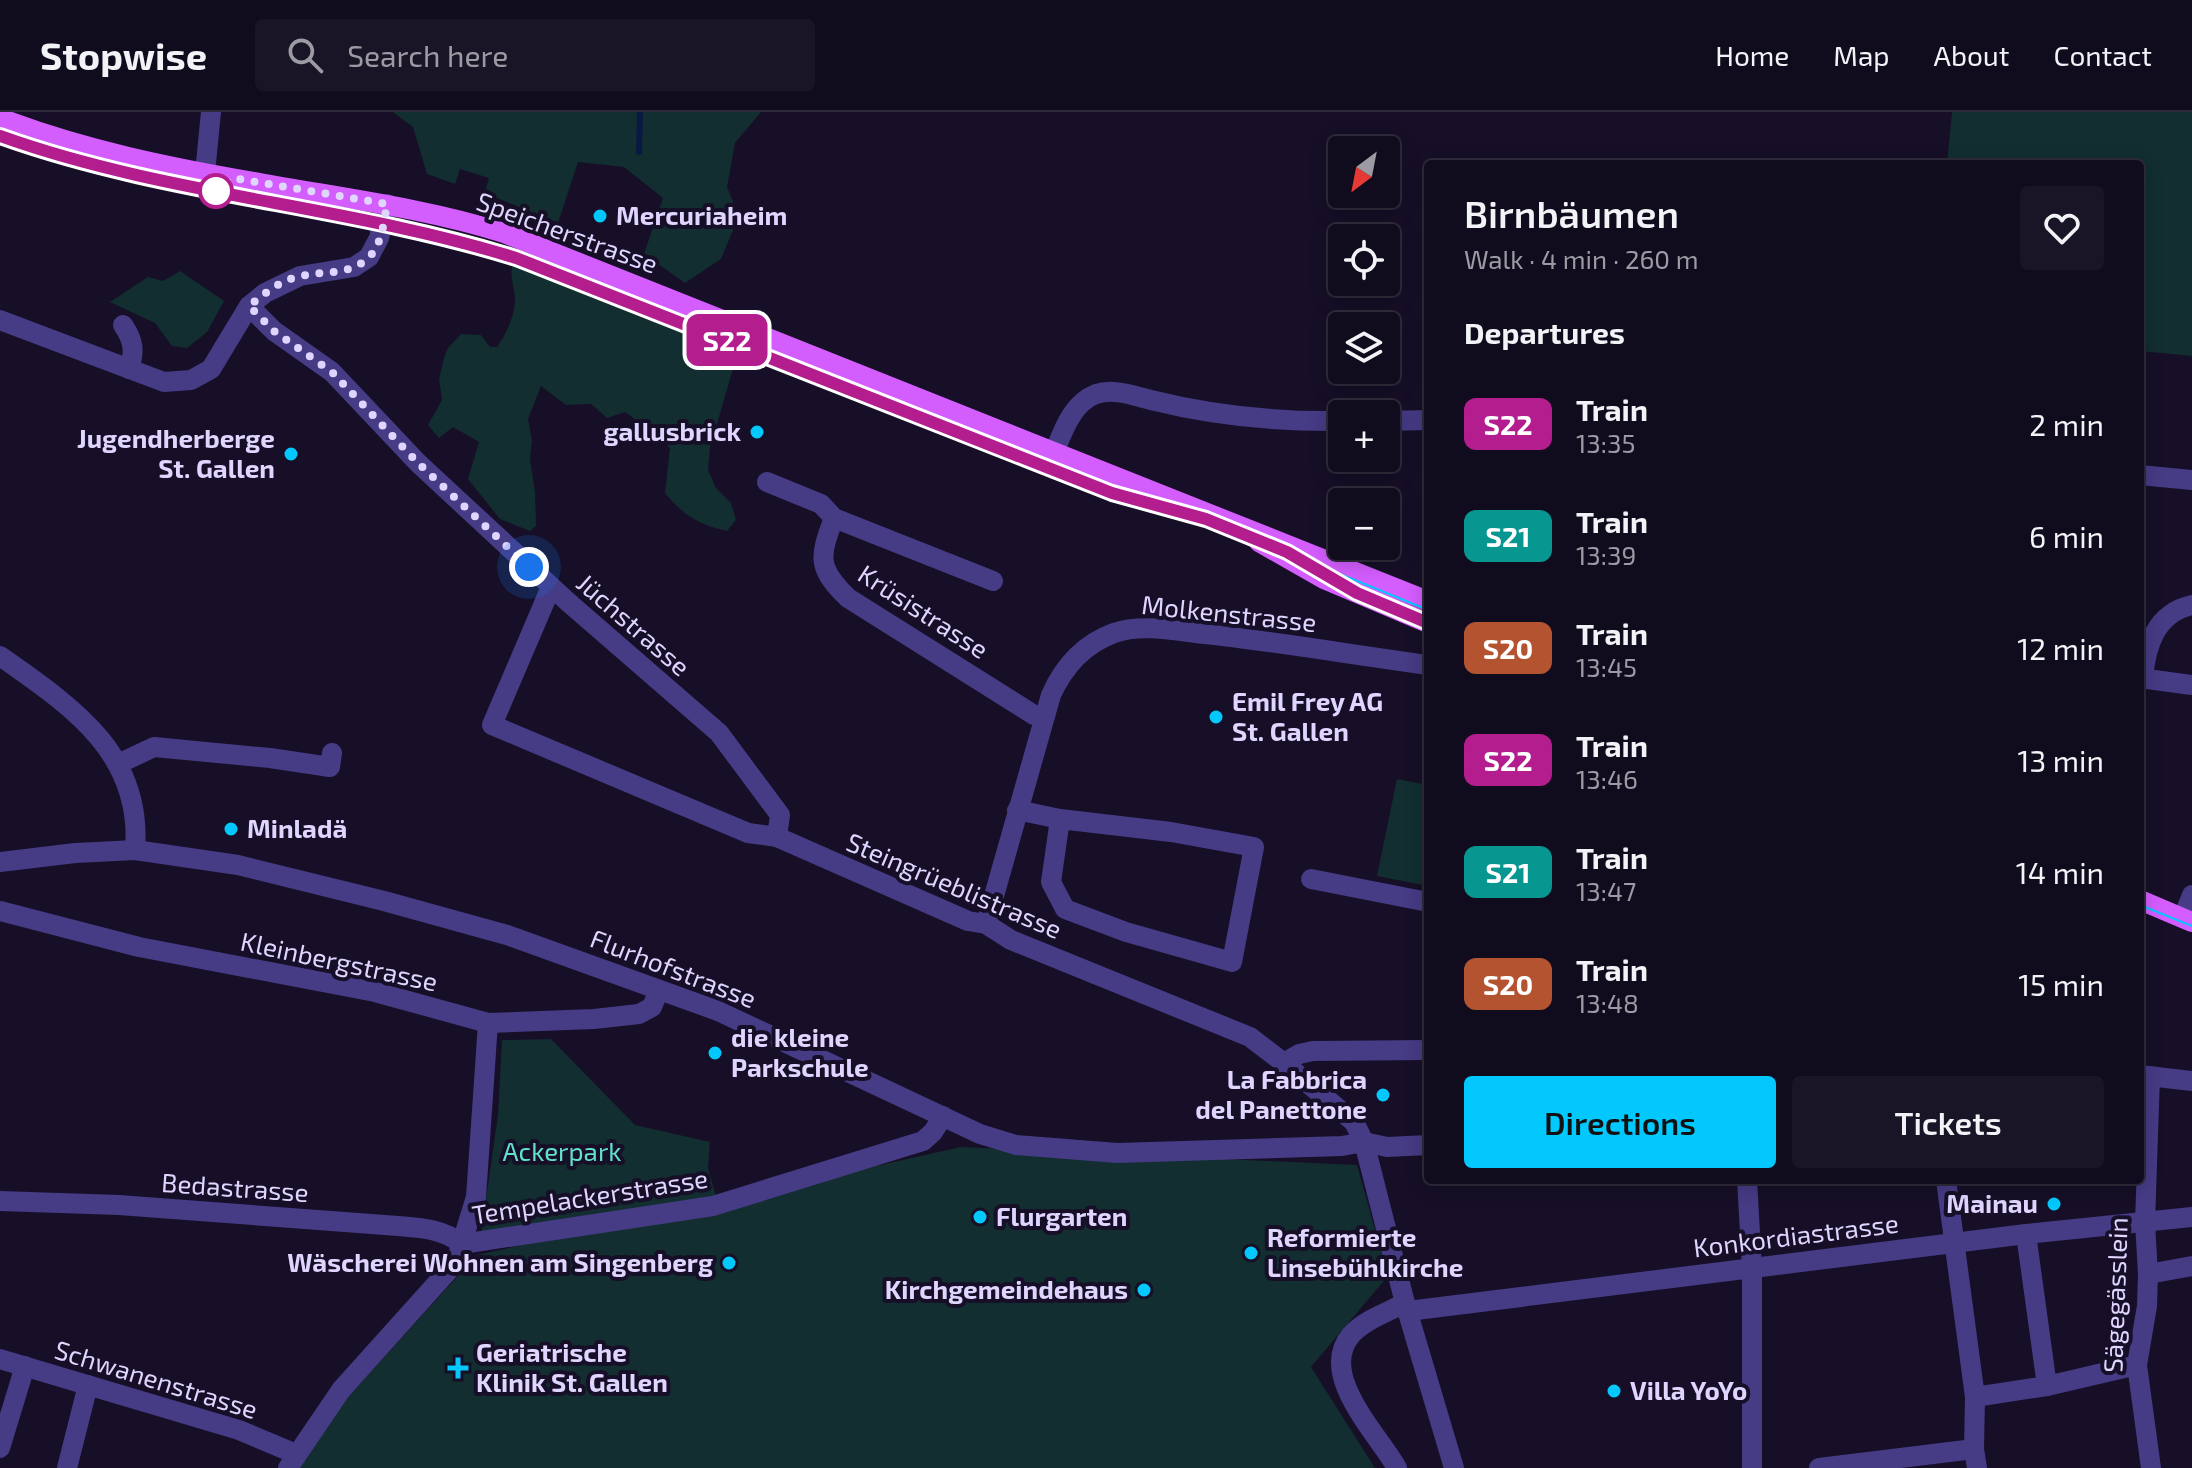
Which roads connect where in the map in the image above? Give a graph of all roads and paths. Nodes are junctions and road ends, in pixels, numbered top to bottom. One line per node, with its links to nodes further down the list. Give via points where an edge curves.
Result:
1 (211, 112): 3 (street)
2 (0, 118): 3 (main road, Speicherstrasse, via 81,146)
3 (205, 173): 4 (main road, Speicherstrasse)
4 (387, 204): 5 (street, via 369,257 354,267 283,282); 12 (main road, Speicherstrasse, via 504,233)
5 (249, 306): 8 (street, via 211,369 191,380 164,382); 19 (street, Jüchstrasse, via 274,331 332,372 418,463)
6 (0, 320): 8 (street)
7 (123, 325): 8 (street, via 134,352)
8 (129, 369)
9 (1424, 420): 11 (street)
10 (1328, 421): 12 (street, via 1249,419 1100,393 1073,413)
11 (1400, 421)
12 (1054, 453): 17 (main road, Speicherstrasse)
13 (2144, 475): 14 (street)
14 (2192, 480)
15 (767, 482): 16 (street, Krüsistrasse, via 821,504)
16 (834, 518): 18 (street, Krüsistrasse); 28 (street, Krüsistrasse, via 823,562 830,580 848,598)
17 (1229, 523): 20 (main road, Speicherstrasse); 22 (main road, Speicherstrasse, via 1324,579)
18 (993, 581)
19 (551, 587): 33 (street, Jüchstrasse, via 719,733 780,815); 33 (street, Steingrüeblistrasse, via 492,725 748,833)
20 (1424, 599)
21 (2192, 605): 25 (street, via 2160,623)
22 (1424, 621)
23 (0, 656): 30 (street, via 67,704)
24 (1424, 664): 28 (street, Molkenstrasse, via 1143,628 1117,632 1083,649 1058,680)
25 (2144, 668)
26 (2144, 678): 27 (street)
27 (2192, 685)
28 (1044, 718): 31 (street, Molkenstrasse)
29 (332, 753): 30 (street, via 330,767 154,747)
30 (118, 764): 34 (street, via 130,791)
31 (1017, 810): 32 (street); 42 (street, Molkenstrasse)
32 (1060, 819): 32 (street, via 1254,847 1232,962 1065,909 1051,882)
33 (777, 837): 42 (street, Steingrüeblistrasse, via 968,921)
34 (135, 850): 35 (street, Flurhofstrasse); 43 (street, Flurhofstrasse, via 238,865 384,901 507,935)
35 (0, 862)
36 (1311, 879): 38 (street)
37 (2192, 895): 41 (street)
38 (1424, 901)
39 (2144, 902): 41 (main road)
40 (0, 911): 44 (street, Kleinbergstrasse, via 139,947 375,992)
41 (2188, 920)
42 (986, 924): 46 (street, Steingrüeblistrasse, via 1003,936 1250,1037)
43 (659, 990): 44 (street, Kleinbergstrasse, via 652,1007 639,1014); 49 (street, Flurhofstrasse, via 718,1011)
44 (488, 1023): 59 (street, via 476,1197)
45 (1424, 1050): 46 (street, via 1313,1051)
46 (1284, 1063): 50 (street, Steingrüeblistrasse, via 1354,1122)
47 (2145, 1076): 48 (street); 56 (street, Sägegässlein)
48 (2192, 1081)
49 (943, 1116): 50 (street, Flurhofstrasse, via 1016,1145 1117,1153); 59 (street, Tempelackerstrasse, via 923,1141 713,1206)
50 (1364, 1142): 51 (street, Flurhofstrasse); 63 (street)
51 (1424, 1145)
52 (1747, 1184): 61 (street)
53 (1947, 1184): 58 (street)
54 (0, 1201): 59 (street, Bedastrasse, via 398,1226 433,1230)
55 (2192, 1217): 56 (street, Konkordiastrasse)
56 (2145, 1223): 57 (street, Konkordiastrasse); 62 (street, Sägegässlein)
57 (2026, 1234): 58 (street, Konkordiastrasse); 68 (street)
58 (1954, 1243): 61 (street, Konkordiastrasse); 69 (street)
59 (462, 1244): 72 (street, Tempelackerstrasse, via 456,1262 341,1390)
60 (2192, 1266): 62 (street)
61 (1752, 1268): 63 (street, Konkordiastrasse); 76 (street)
62 (2148, 1274): 65 (street, Sägegässlein)
63 (1406, 1307): 74 (street, via 1351,1334 1342,1359 1349,1395); 75 (street)
64 (0, 1359): 66 (street, Schwanenstrasse)
65 (2137, 1365): 68 (street); 78 (street, Sägegässlein)
66 (25, 1366): 67 (street, Schwanenstrasse); 70 (street)
67 (88, 1385): 72 (street, Schwanenstrasse, via 239,1430); 73 (street)
68 (2047, 1386): 69 (street)
69 (1975, 1397): 71 (street)
70 (0, 1448)
71 (1976, 1458): 77 (street)
72 (292, 1461)
73 (67, 1468)
74 (1397, 1468)
75 (1454, 1468)
76 (1752, 1468)
77 (1819, 1468)
78 (2151, 1468)

